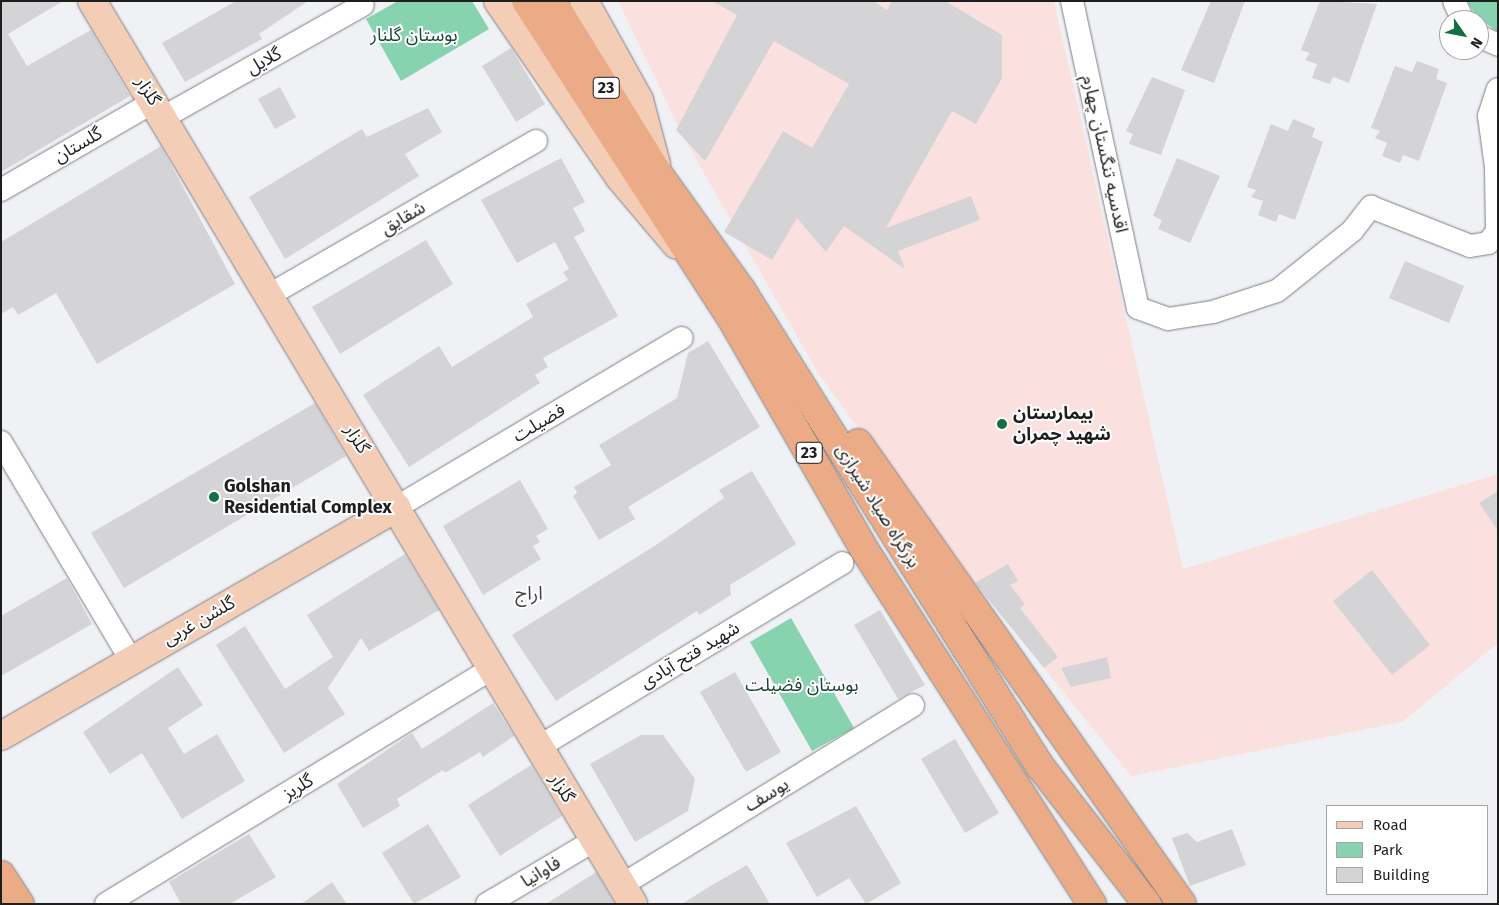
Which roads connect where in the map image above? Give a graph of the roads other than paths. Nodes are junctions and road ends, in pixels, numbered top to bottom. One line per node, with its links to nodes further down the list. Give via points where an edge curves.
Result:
1 (92, 1): 9 (main road, گلزار)
2 (498, 1): 13 (main road, via 620,178)
3 (526, 1): 13 (highway, بزرگراه صیاد شیرازی / 23)
4 (552, 1): 11 (highway, بزرگراه صیاد شیرازی / 23)
5 (584, 1): 11 (main road, via 639,100)
6 (1072, 1): 8 (street, اقدسیه تنگستان چهارم, via 1138,308 1168,319 1214,312 1277,291 1352,231 1371,207 1470,246 1488,243 1497,232 1496,166 1489,116)
7 (363, 5): 9 (street, گلایل)
8 (1498, 89)
9 (160, 109): 12 (street, گلستان); 15 (main road, گلزار)
10 (536, 141): 15 (street, شقایق)
11 (659, 175): 14 (highway, بزرگراه صیاد شیرازی / 23)
12 (1, 190)
13 (688, 255): 25 (highway, بزرگراه صیاد شیرازی / 23, via 730,316 864,549)
14 (742, 291): 34 (highway, بزرگراه صیاد شیرازی / 23, via 1040,766); 35 (highway, via 806,369)
15 (271, 294): 18 (main road, گلزار)
16 (682, 338): 18 (street, فضیلت)
17 (1, 442): 20 (street)
18 (397, 507): 20 (main road, گلشن غربی); 21 (main road, گلزار)
19 (842, 562): 24 (street, شهید فتح آبادی)
20 (131, 660): 23 (main road, گلشن غربی)
21 (490, 670): 24 (main road, گلزار); 30 (street, گلریز)
22 (913, 705): 28 (street, یوسف)
23 (1, 736)
24 (537, 748): 26 (main road, گلزار)
25 (1041, 826): 32 (highway); 33 (highway, بزرگراه صیاد شیرازی / 23)
26 (594, 840): 28 (main road, گلزار); 31 (street, فاوانیا)
27 (1, 875): 29 (highway)
28 (627, 894)
29 (20, 904)
30 (106, 904)
31 (487, 904)
32 (1068, 904)
33 (1092, 904)
34 (1148, 904)
35 (1182, 904)

